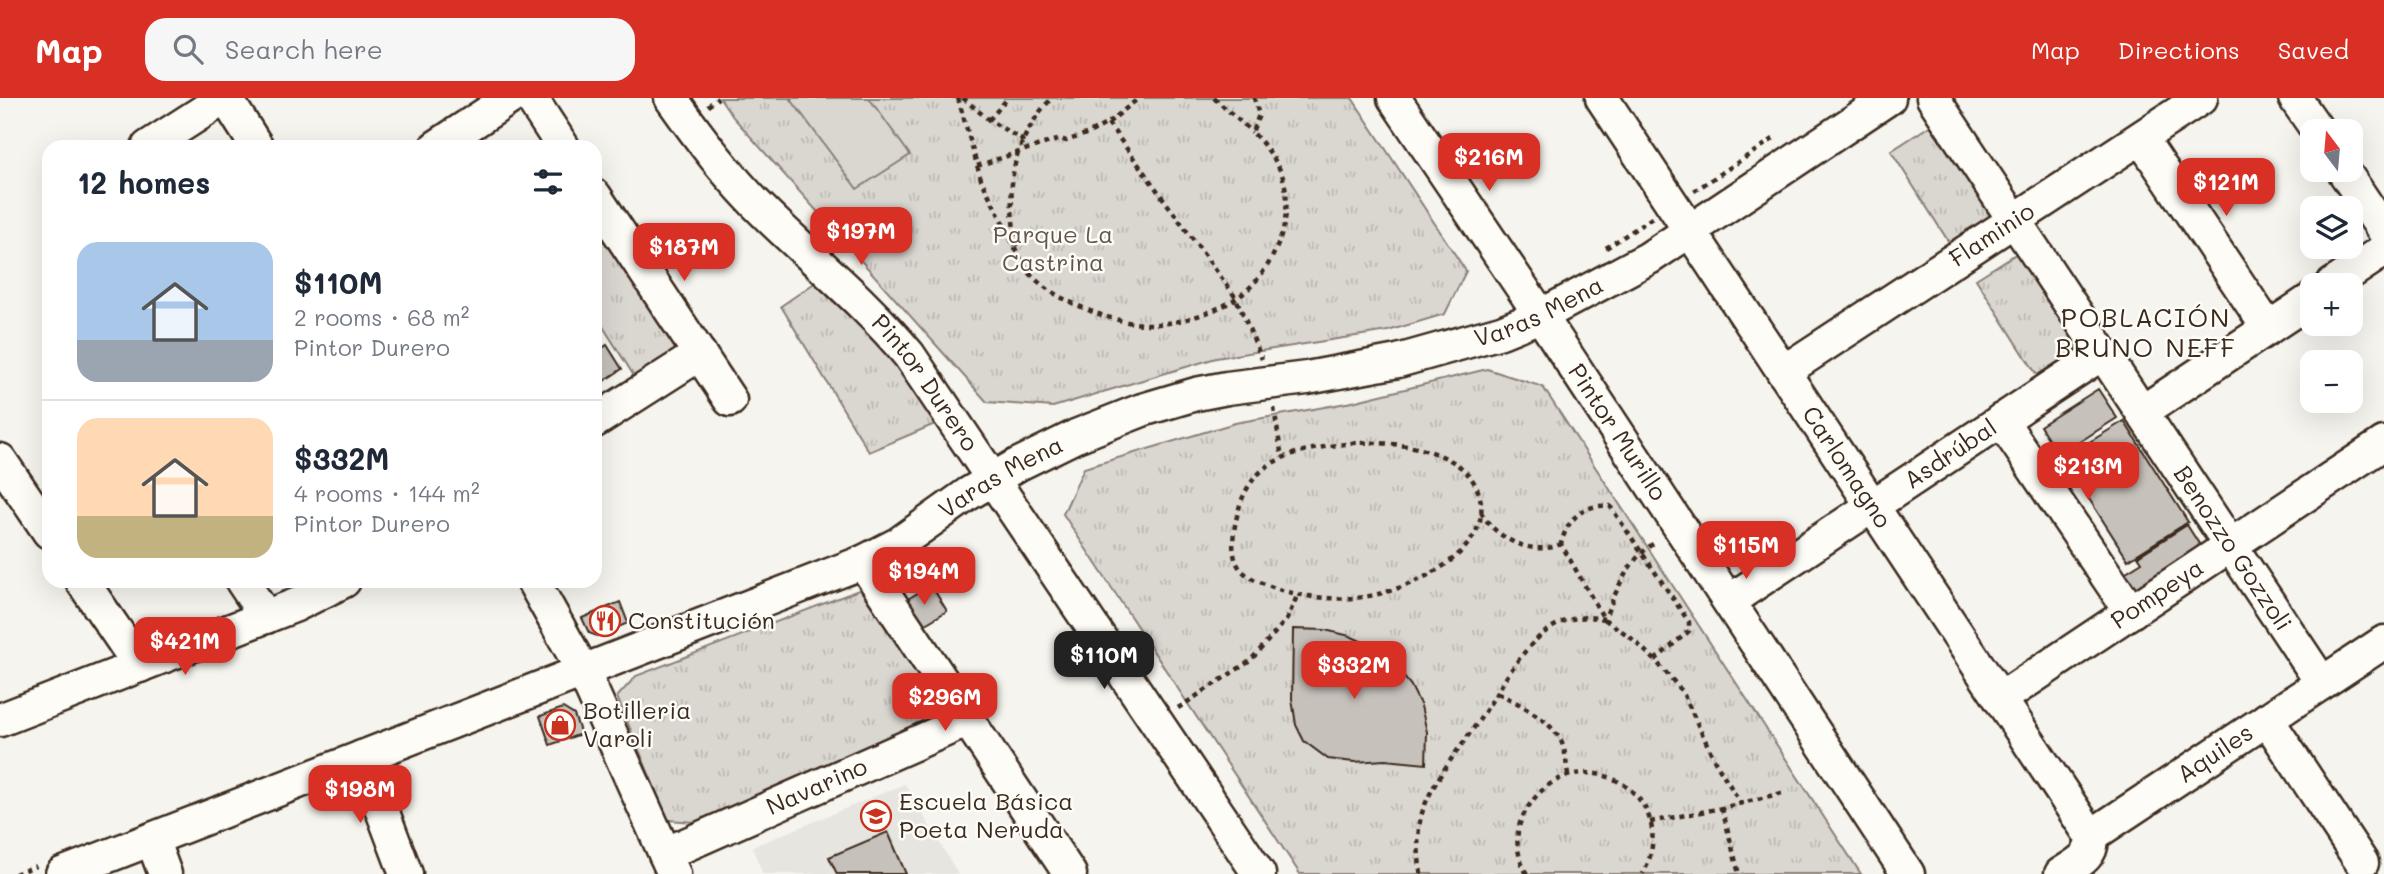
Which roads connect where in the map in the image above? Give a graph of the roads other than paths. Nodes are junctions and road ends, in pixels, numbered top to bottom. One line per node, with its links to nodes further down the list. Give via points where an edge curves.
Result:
1 (225, 98): 13 (street); 14 (street)
2 (510, 98): 15 (street)
3 (531, 98): 16 (street)
4 (671, 98): 36 (street, Pintor Durero, via 744,192 894,337)
5 (1394, 98): 25 (street, Pintor Murillo)
6 (1602, 98): 19 (street, Carlomagno)
7 (1889, 98): 19 (street, Varas Mena)
8 (1933, 98): 20 (street, Benozzo Gozzoli)
9 (2201, 98): 12 (street, Flaminio)
10 (2295, 98): 11 (street)
11 (2310, 119)
12 (2141, 138): 20 (street, Flaminio); 26 (street)
13 (159, 140)
14 (252, 140)
15 (447, 140)
16 (558, 140)
17 (2351, 182): 21 (street)
18 (602, 216): 28 (street)
19 (1680, 218): 25 (street, Varas Mena, via 1649,258); 29 (street, Carlomagno)
20 (2014, 221): 27 (street, Benozzo Gozzoli); 29 (street, Flaminio)
21 (2384, 232)
22 (2384, 250): 23 (street)
23 (2350, 273)
24 (2300, 307): 26 (street)
25 (1540, 316): 36 (street, Varas Mena, via 1398,361 1227,388 1165,403 1076,436); 45 (street, Pintor Murillo)
26 (2268, 328): 31 (street)
27 (2103, 353): 31 (street, Benozzo Gozzoli); 33 (street, Asdrúbal)
28 (700, 354): 30 (street); 32 (street)
29 (1783, 372): 37 (street, Carlomagno)
30 (730, 400)
31 (2142, 412): 39 (street, Benozzo Gozzoli)
32 (602, 417)
33 (2001, 420): 37 (street, Asdrúbal); 46 (street)
34 (2384, 443): 39 (street, Pompeya)
35 (0, 460): 38 (street)
36 (992, 478): 40 (street, Varas Mena, via 898,544); 65 (street, Pintor Durero)
37 (1872, 506): 45 (street, Asdrúbal); 52 (street, Carlomagno)
38 (42, 522)
39 (2230, 546): 46 (street, Pompeya); 51 (street, Benozzo Gozzoli)
40 (863, 562): 50 (street, Varas Mena); 55 (street)
41 (87, 588): 49 (street)
42 (247, 588): 47 (street)
43 (332, 588): 47 (street)
44 (537, 588): 50 (street)
45 (1729, 601): 66 (street, Pintor Murillo)
46 (2131, 612): 52 (street, Pompeya)
47 (266, 617): 49 (street)
48 (2384, 642): 51 (street, Aquiles)
49 (140, 666): 53 (street)
50 (583, 671): 56 (street, Varas Mena); 60 (street)
51 (2322, 683): 54 (street, Aquiles)
52 (2000, 699): 57 (street, Carlomagno)
53 (4, 712)
54 (2267, 719): 57 (street, Aquiles); 59 (street)
55 (968, 720): 60 (street, Navarino); 64 (street)
56 (362, 757): 58 (street, Varas Mena); 63 (street)
57 (2091, 836): 67 (street, Aquiles, via 2087,856)
58 (152, 839): 61 (street, Varas Mena); 62 (street)
59 (2361, 863)
60 (670, 864)
61 (62, 874)
62 (165, 874)
63 (407, 874)
64 (1070, 874)
65 (1259, 874)
66 (1908, 874)
67 (2062, 874)

